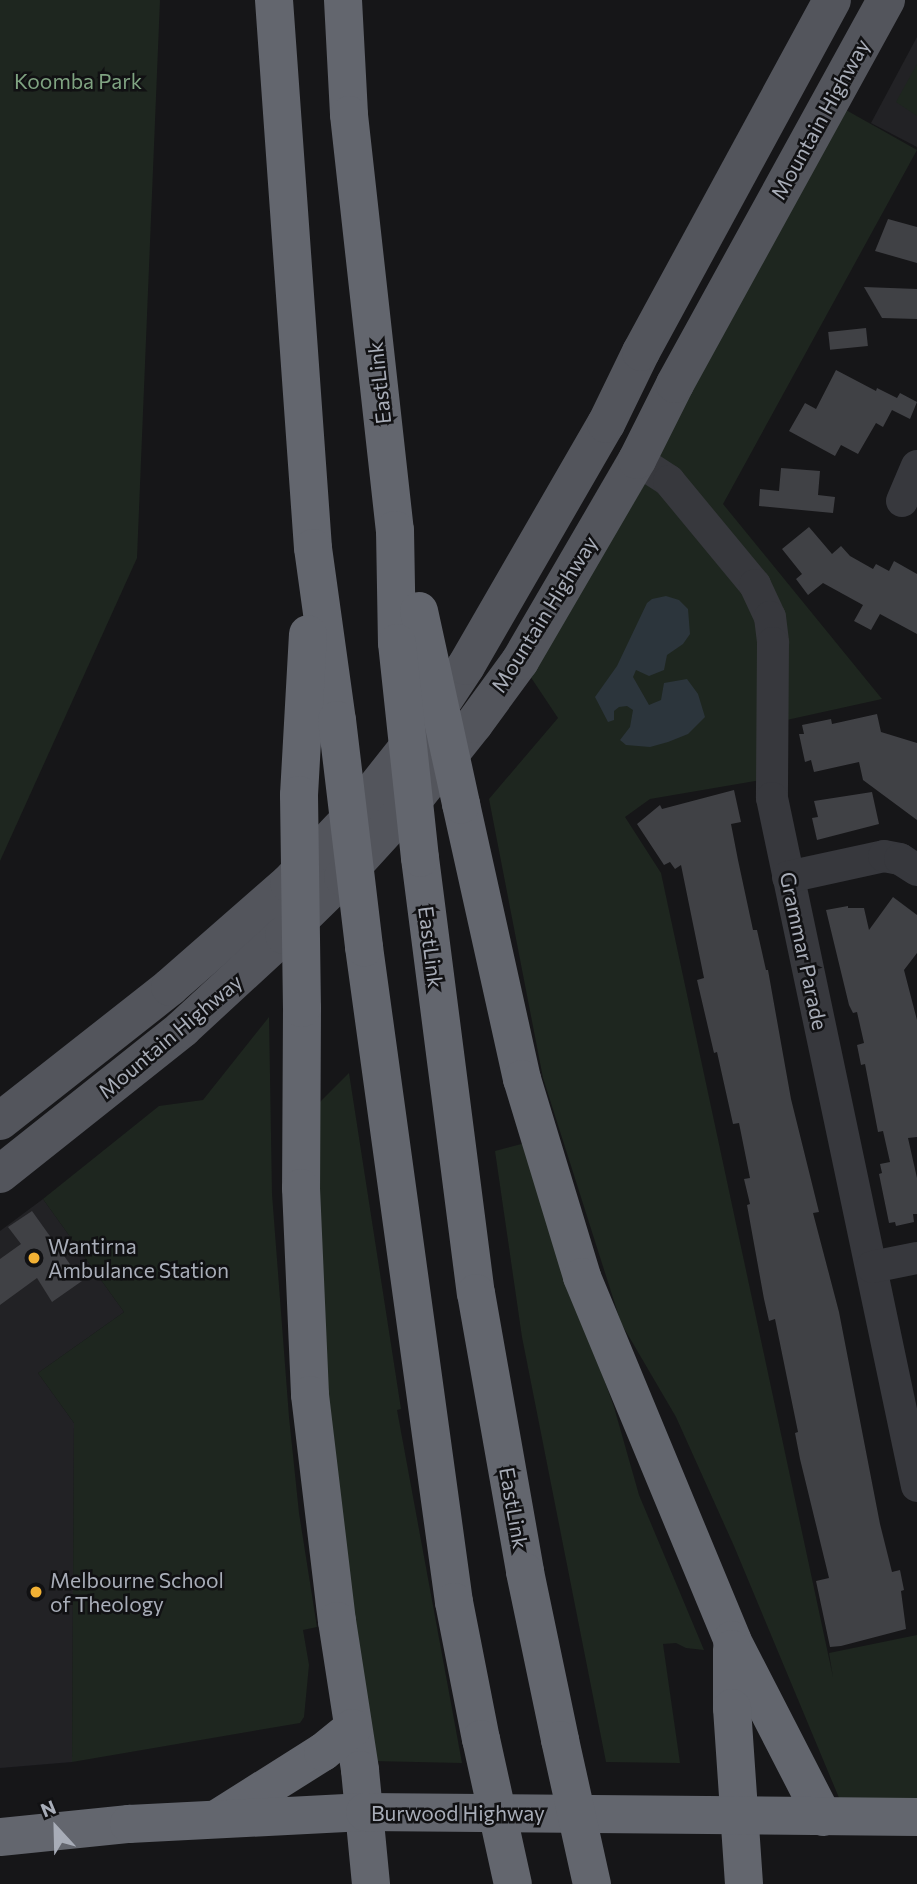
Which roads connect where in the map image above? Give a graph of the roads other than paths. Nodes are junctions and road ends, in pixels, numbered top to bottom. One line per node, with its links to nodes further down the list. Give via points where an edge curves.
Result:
1 (274, 0): 12 (highway)
2 (343, 0): 11 (highway, EastLink, via 349,115)
3 (832, 0): 5 (main road, Mountain Highway)
4 (886, 0): 6 (main road, Mountain Highway)
5 (776, 104): 6 (main road); 7 (main road, Mountain Highway)
6 (818, 123): 8 (main road, Mountain Highway)
7 (606, 424): 8 (main road); 15 (main road, Mountain Highway, via 466,666 358,810 289,883 219,946)
8 (637, 460): 14 (street, Grammar Parade, via 669,481 763,597 774,643 772,798); 16 (main road, Mountain Highway, via 520,661 415,798 343,877 232,985)
9 (917, 467): 10 (street)
10 (902, 501)
11 (396, 530): 20 (highway, bridge, via 419,611 522,1079 582,1277); 30 (highway, EastLink, bridge, via 397,643 419,858 476,1293 525,1572)
12 (313, 548): 21 (highway, bridge, via 299,795 301,1200 310,1395); 29 (highway, bridge, via 454,1602)
13 (917, 870): 14 (street, via 884,856)
14 (788, 877): 18 (street, Grammar Parade)
15 (0, 1121)
16 (0, 1174)
17 (917, 1258): 18 (street)
18 (872, 1267): 19 (street, Grammar Parade)
19 (917, 1486)
20 (732, 1640): 23 (highway); 24 (highway)
21 (353, 1728): 22 (highway); 26 (highway)
22 (365, 1812): 23 (highway, Burwood Highway); 26 (highway, Burwood Highway); 28 (highway)
23 (739, 1814): 24 (highway, Burwood Highway); 31 (highway)
24 (823, 1816): 25 (highway, Burwood Highway)
25 (917, 1817)
26 (217, 1819): 27 (highway, Burwood Highway)
27 (0, 1837)
28 (371, 1884)
29 (513, 1884)
30 (592, 1884)
31 (744, 1884)

